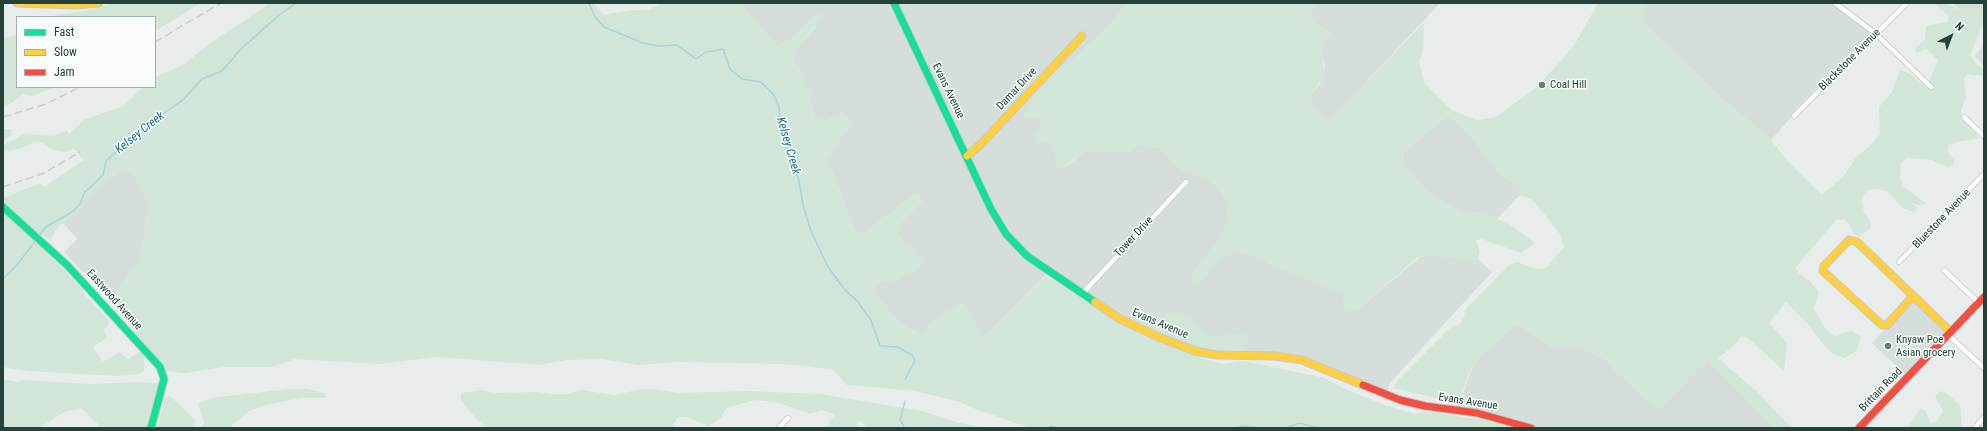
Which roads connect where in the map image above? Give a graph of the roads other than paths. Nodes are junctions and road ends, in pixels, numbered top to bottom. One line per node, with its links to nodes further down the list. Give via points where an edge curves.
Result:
1 (17, 3): 2 (street, via 76,6)
2 (99, 3)
3 (894, 3): 12 (street, Evans Avenue)
4 (1834, 3): 6 (street)
5 (1907, 3): 6 (street, Blackstone Avenue)
6 (1876, 34): 8 (street); 9 (street, Blackstone Avenue)
7 (1082, 36): 12 (street, Damar Drive)
8 (1931, 87)
9 (1794, 116)
10 (1964, 117): 11 (street)
11 (1984, 136)
12 (967, 156): 18 (street, Evans Avenue, via 996,218 1014,244 1042,267)
13 (1984, 174): 16 (street, Bluestone Avenue)
14 (1186, 182): 18 (street, Tower Drive)
15 (3, 207): 26 (street, Eastwood Avenue, via 67,265 163,371 162,391)
16 (1899, 262)
17 (1944, 270): 21 (street)
18 (1083, 293): 28 (street, Evans Avenue, via 1130,325 1195,351 1217,355 1275,356 1302,360 1400,400 1485,415)
19 (1914, 296): 19 (street, via 1853,240 1849,240 1824,266 1824,271 1882,325 1887,325); 22 (street)
20 (1984, 296): 21 (street, Brittain Road)
21 (1978, 302): 22 (street, Brittain Road)
22 (1949, 334): 23 (street); 29 (street, Brittain Road)
23 (1984, 368)
24 (1984, 417): 30 (street)
25 (788, 418): 27 (street)
26 (151, 428)
27 (779, 428)
28 (1531, 428)
29 (1859, 428)
30 (1975, 428)

